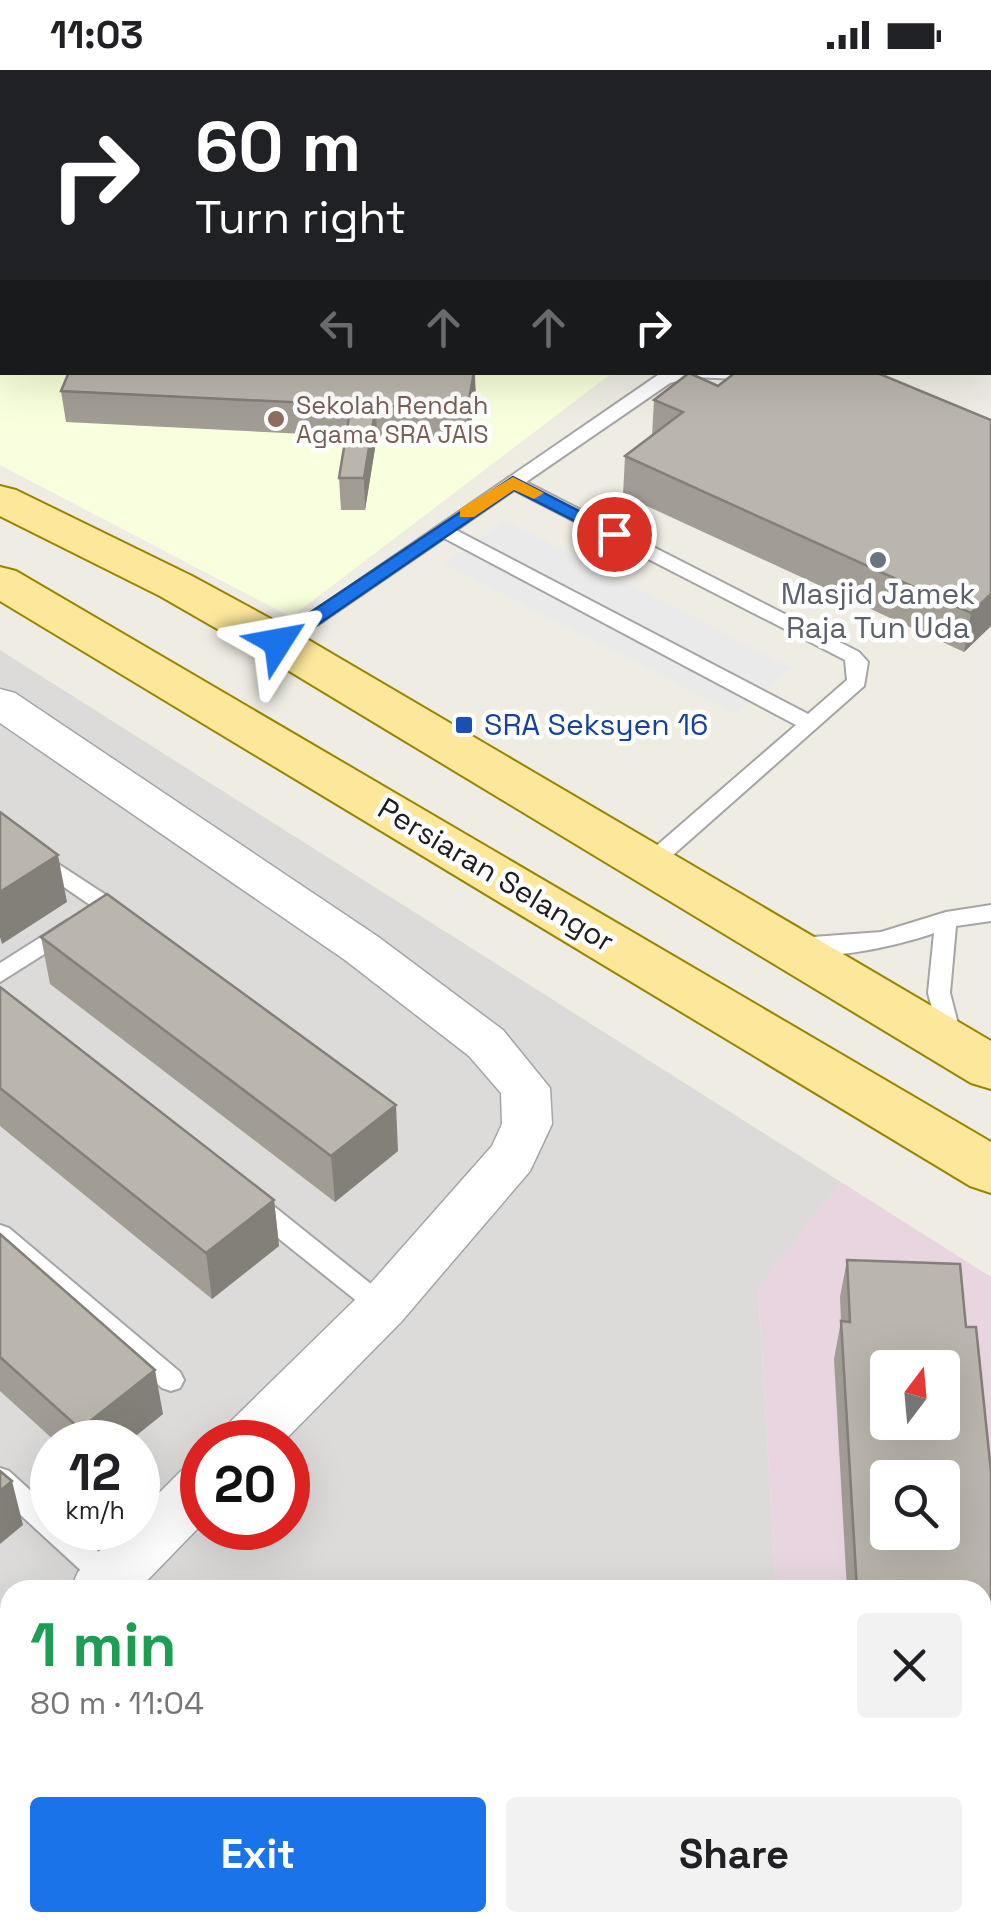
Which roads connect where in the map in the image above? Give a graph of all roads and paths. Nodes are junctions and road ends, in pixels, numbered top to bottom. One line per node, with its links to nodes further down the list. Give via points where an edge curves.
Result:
1 (678, 375): 4 (lane, via 664,378)
2 (764, 375): 3 (lane)
3 (787, 376)
4 (513, 482): 6 (lane); 10 (lane, via 852,656 858,682)
5 (0, 499): 8 (main road)
6 (442, 530): 8 (lane); 10 (lane)
7 (0, 581): 18 (main road, Persiaran Selangor)
8 (278, 642): 12 (main road)
9 (0, 703): 21 (street, via 362,948 486,1043 525,1088 527,1124 512,1157)
10 (808, 723): 12 (lane)
11 (0, 833): 16 (lane, via 112,910)
12 (648, 865): 15 (main road)
13 (991, 913): 14 (lane)
14 (946, 920): 15 (lane, via 867,943); 17 (lane, via 939,994)
15 (782, 946): 17 (main road)
16 (0, 974)
17 (972, 1057)
18 (991, 1170)
19 (229, 1185): 21 (lane)
20 (0, 1235): 22 (lane)
21 (382, 1307): 23 (street)
22 (171, 1380)
23 (269, 1420)
24 (0, 1479): 25 (lane)
25 (30, 1506)
26 (180, 1509): 29 (street)
27 (74, 1550): 28 (lane)
28 (101, 1580)
29 (109, 1580)

